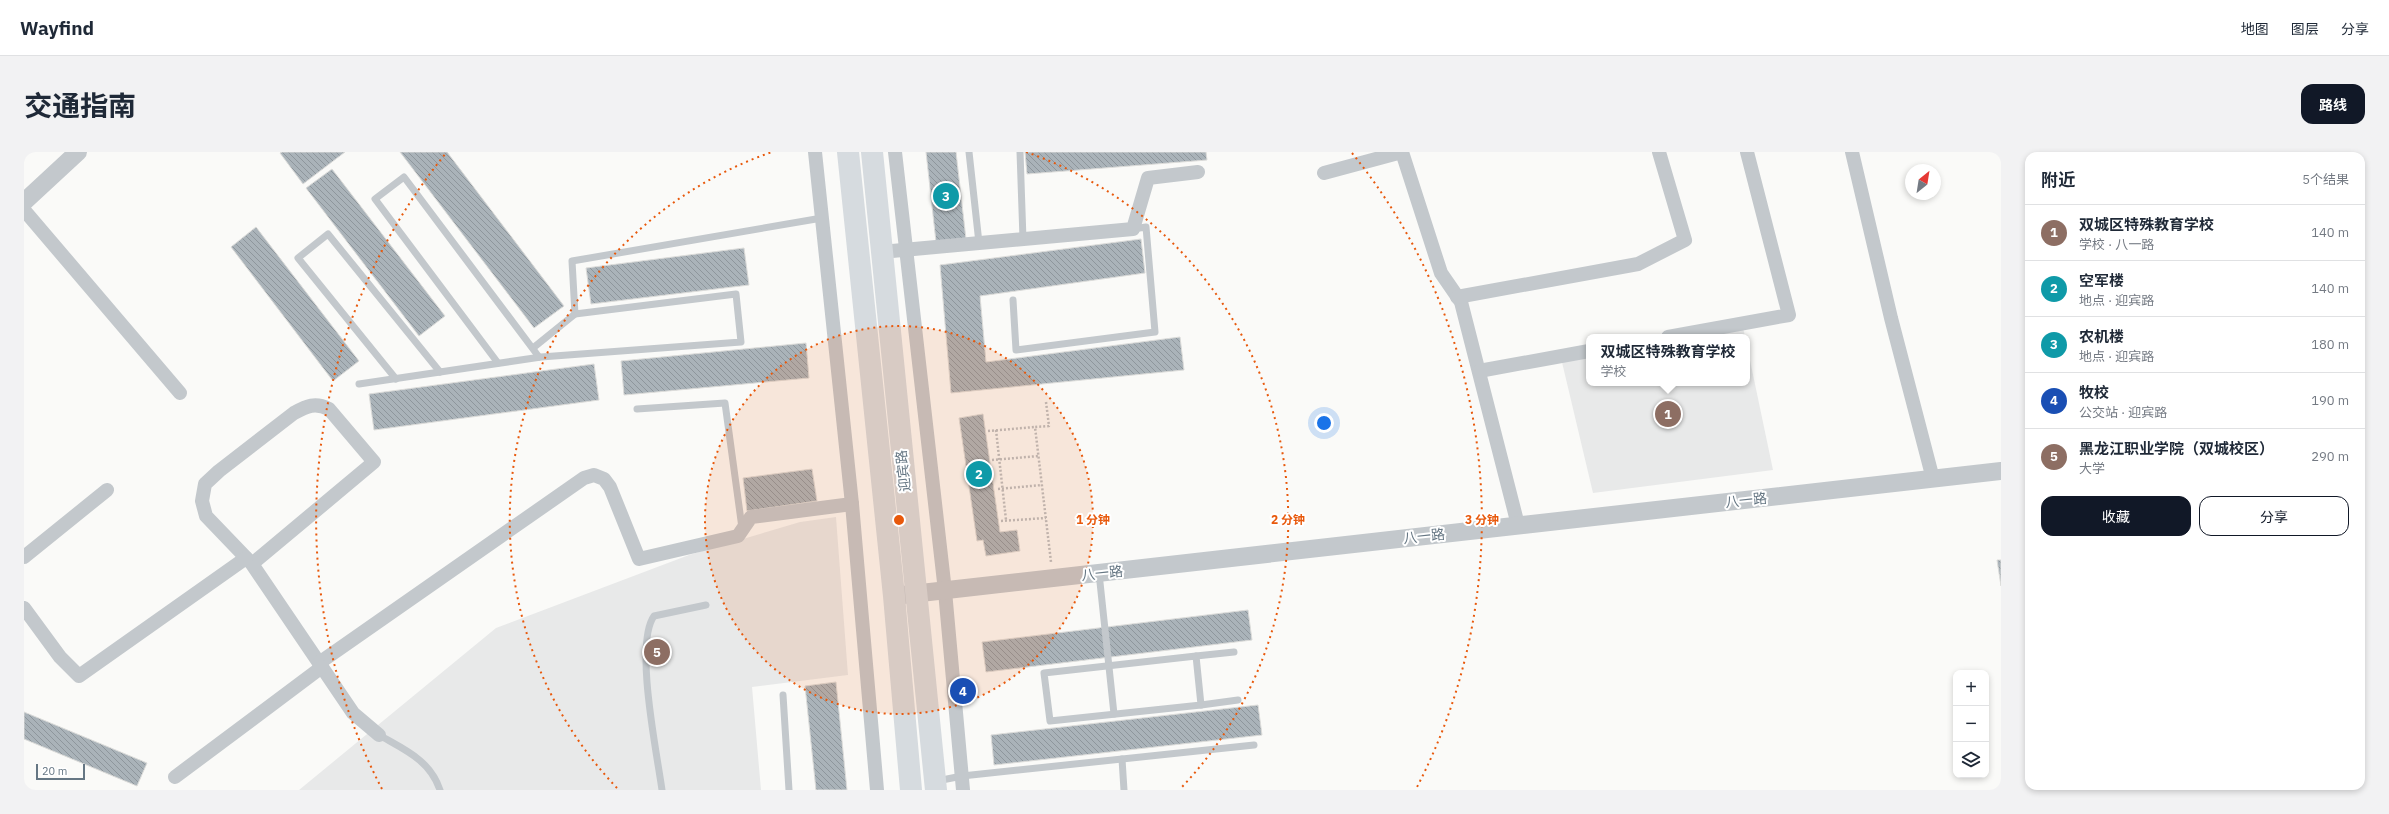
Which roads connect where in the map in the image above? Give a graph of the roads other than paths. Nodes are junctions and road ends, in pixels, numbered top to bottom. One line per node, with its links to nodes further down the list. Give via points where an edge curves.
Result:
1 (78, 152): 14 (street)
2 (815, 152): 16 (street)
3 (848, 152): 46 (main road, 迎宾路)
4 (872, 152): 21 (main road, 迎宾路)
5 (895, 152): 20 (street)
6 (969, 152): 19 (lane)
7 (1020, 152): 18 (lane)
8 (1402, 152): 13 (street); 22 (street, via 1441,273)
9 (1659, 152): 22 (street, via 1685,240 1638,264)
10 (1747, 152): 25 (street, via 1789,315)
11 (1852, 152): 37 (street, via 1891,318)
12 (1198, 172): 17 (street, via 1148,178)
13 (1324, 173)
14 (24, 202)
15 (24, 210): 34 (street)
16 (822, 218): 24 (lane, via 572,261); 39 (street)
17 (1133, 229): 18 (street); 23 (lane, via 1146,227 1155,332 1016,350)
18 (1023, 239): 19 (street)
19 (979, 243): 20 (street)
20 (904, 249): 21 (street); 45 (street)
21 (881, 252): 46 (main road, 迎宾路)
22 (1457, 297): 30 (street, via 1461,302)
23 (1013, 300)
24 (575, 314): 26 (lane); 28 (lane, via 736,294 741,342)
25 (1684, 334)
26 (533, 348): 28 (lane); 29 (lane, via 404,177 375,199)
27 (1586, 352): 30 (street)
28 (539, 357): 29 (lane)
29 (498, 363): 31 (lane)
30 (1479, 371): 40 (street)
31 (440, 372): 32 (lane); 32 (lane, via 328,234 298,258)
32 (396, 379): 33 (lane)
33 (359, 384)
34 (180, 393)
35 (637, 409): 41 (lane, via 725,404)
36 (2001, 471): 37 (street, 八一路)
37 (1933, 479): 40 (street, 八一路)
38 (107, 490): 42 (street)
39 (852, 504): 41 (street, via 751,517); 66 (street)
40 (1518, 525): 44 (street, 八一路)
41 (742, 531): 51 (street, via 738,536 639,559 610,487 604,479 594,475 584,478)
42 (24, 557)
43 (249, 561): 43 (street, via 206,516 202,502 205,484 294,413 319,404 329,409 374,462); 48 (street, via 79,676 60,658); 51 (street)
44 (1099, 573): 45 (street, 八一路); 52 (lane)
45 (945, 591): 46 (street, 八一路); 60 (street)
46 (905, 595): 62 (main road, 迎宾路); 67 (main road, 迎宾路)
47 (706, 605): 64 (lane, via 654,616 649,622 644,662)
48 (24, 608)
49 (1234, 652): 50 (lane)
50 (1196, 656): 52 (lane); 55 (lane)
51 (320, 665): 57 (street, via 353,713); 61 (street)
52 (1109, 666): 56 (lane); 56 (lane, via 1044,673 1050,721)
53 (783, 694): 65 (lane)
54 (1238, 700): 55 (lane)
55 (1201, 704): 56 (lane)
56 (1114, 714)
57 (379, 735): 63 (lane, via 423,762 435,776)
58 (1254, 745): 59 (lane)
59 (1122, 759): 60 (lane); 69 (lane)
60 (962, 776): 62 (lane); 68 (street)
61 (175, 777)
62 (935, 786)
63 (440, 790)
64 (662, 790)
65 (789, 790)
66 (877, 790)
67 (911, 790)
68 (963, 790)
69 (1124, 790)

